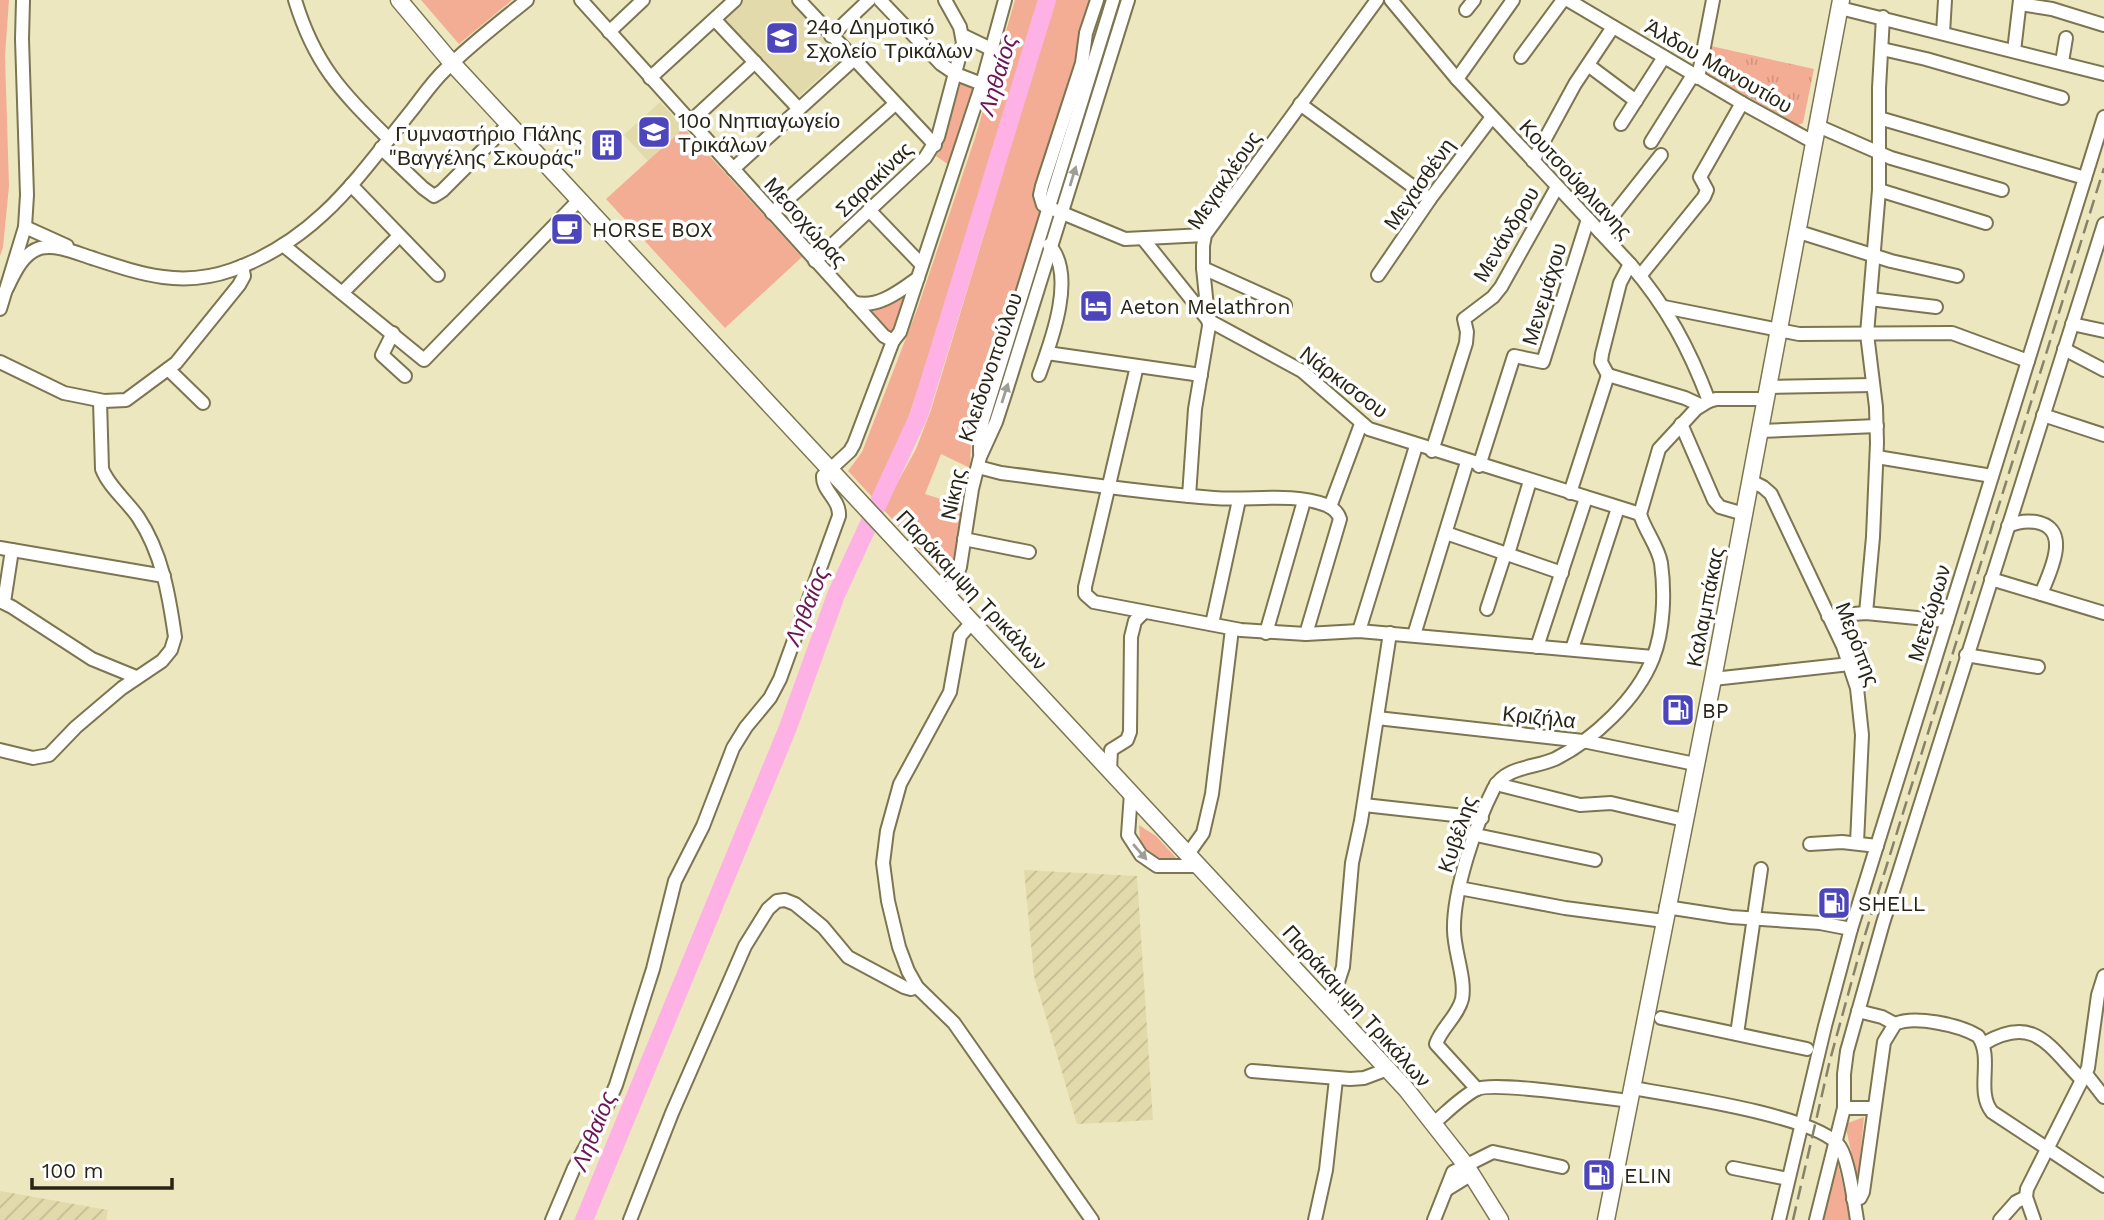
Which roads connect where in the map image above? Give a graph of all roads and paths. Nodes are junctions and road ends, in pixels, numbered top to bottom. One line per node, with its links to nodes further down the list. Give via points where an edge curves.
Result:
1 (23, 0): 84 (street)
2 (295, 0): 65 (street, via 326,71)
3 (399, 0): 42 (main road, Παράκαμψη Τρικάλων)
4 (527, 0): 42 (street)
5 (580, 0): 28 (street, Μεσοχώρας)
6 (643, 0): 28 (street)
7 (735, 0): 25 (street)
8 (799, 0): 31 (street)
9 (869, 0): 31 (street)
10 (880, 0): 44 (street, via 930,55)
11 (945, 0): 30 (street)
12 (1005, 0): 33 (street)
13 (1097, 0): 40 (street, via 1086,33)
14 (1114, 0): 40 (street, Κλειδονοπούλου)
15 (1128, 0): 79 (street, Κλειδονοπούλου, one-way to 15)
16 (1377, 0): 54 (street, Μεγακλέους)
17 (1391, 0): 48 (street, Κουτσούφλιανης)
18 (1513, 0): 48 (street)
19 (1565, 0): 27 (street, Άλδου Μανουτίου); 36 (street)
20 (1713, 0): 46 (street)
21 (1945, 0): 29 (street)
22 (2020, 2): 26 (street); 35 (street)
23 (1841, 4): 24 (street); 62 (main road, Καλαμπάκας)
24 (1883, 17): 29 (street); 34 (street)
25 (715, 20): 39 (street); 47 (street)
26 (2104, 25)
27 (1613, 27): 37 (street, Άλδου Μανουτίου); 43 (street)
28 (609, 32): 47 (street, Μεσοχώρας)
29 (1943, 33): 35 (street)
30 (962, 35): 33 (street); 44 (street, Σαρακίνας)
31 (831, 36): 38 (street)
32 (2066, 38): 41 (street)
33 (991, 49): 49 (street)
34 (1882, 49): 50 (street); 58 (street)
35 (2014, 51): 41 (street)
36 (1521, 57)
37 (1664, 57): 46 (street, Άλδου Μανουτίου); 51 (street)
38 (853, 60): 53 (street); 55 (street)
39 (755, 62): 55 (street); 59 (street)
40 (1088, 62): 79 (street, Κλειδονοπούλου)
41 (2062, 62): 45 (street)
42 (452, 63): 60 (main road, Παράκαμψη Τρικάλων); 65 (street)
43 (1588, 65): 51 (street); 69 (street)
44 (956, 74): 49 (street); 66 (street, Σαρακίνας)
45 (2104, 74)
46 (1696, 76): 52 (street, Άλδου Μανουτίου); 63 (street)
47 (650, 78): 59 (street, Μεσοχώρας)
48 (1457, 79): 56 (street, Κουτσούφλιανης)
49 (982, 84): 96 (street)
50 (2062, 98)
51 (1636, 101): 61 (street)
52 (1742, 103): 64 (street, Άλδου Μανουτίου); 101 (street, via 1700,177 1707,190 1704,197)
53 (895, 104): 66 (street); 80 (street)
54 (1300, 104): 77 (street); 88 (street, Μεγακλέους)
55 (799, 109): 70 (street)
56 (1492, 117): 69 (street, Κουτσούφλιανης); 77 (street, Μεγασθένη)
57 (2104, 117): 71 (street, Μετεώρων)
58 (1879, 118): 67 (street); 71 (street)
59 (690, 122): 70 (street, Μεσοχώρας)
60 (510, 123): 65 (street, via 434,196); 76 (main road, Παράκαμψη Τρικάλων)
61 (1621, 124)
62 (1818, 126): 64 (main road, Καλαμπάκας); 67 (street)
63 (1651, 142)
64 (1815, 143): 86 (main road, Καλαμπάκας)
65 (385, 144): 72 (street)
66 (935, 145): 78 (street, Σαρακίνας)
67 (1878, 152): 74 (street); 75 (street)
68 (1661, 155): 85 (street)
69 (1533, 161): 73 (street, Κουτσούφλιανης)
70 (733, 169): 80 (street, Μεσοχώρας)
71 (2085, 178): 121 (street, Μετεώρων)
72 (351, 185): 87 (street); 91 (street, via 317,222)
73 (1557, 187): 81 (street, Κουτσούφλιανης); 142 (street, Μενάνδρου, via 1501,287 1464,319 1465,343)
74 (1879, 190): 82 (street); 92 (street)
75 (2002, 190)
76 (580, 199): 116 (street, via 424,360); 146 (main road, Παράκαμψη Τρικάλων)
77 (1430, 199): 100 (street, Μεγασθένη)
78 (869, 210): 93 (street, Σαρακίνας); 96 (street)
79 (1056, 211): 89 (street, via 1125,239); 90 (street, Κλειδονοπούλου)
80 (772, 213): 93 (street, Μεσοχώρας)
81 (1588, 219): 85 (street, Κουτσούφλιανης); 145 (street, Μενεμάχου, via 1543,362 1514,356)
82 (1986, 223)
83 (2104, 224): 113 (street)
84 (25, 227): 94 (street); 104 (street)
85 (1600, 232): 95 (street, Κουτσούφλιανης)
86 (1798, 232): 92 (street); 114 (main road, Καλαμπάκας)
87 (399, 236): 99 (street); 105 (street)
88 (1205, 236): 89 (street); 98 (street, Μεγακλέους)
89 (1144, 240): 112 (street, Νάρκισσου)
90 (1045, 244): 120 (street, via 1055,253 1062,290); 144 (street, Κλειδονοπούλου, via 1000,410)
91 (283, 245): 97 (street); 105 (street)
92 (1875, 255): 102 (street); 106 (street)
93 (815, 261): 107 (street, Μεσοχώρας)
94 (103, 262): 97 (street, via 158,278 184,279); 104 (street, via 58,248 39,249 17,268)
95 (1630, 264): 101 (street, Κουτσούφλιανης); 128 (street, via 1620,283 1602,354)
96 (922, 265): 103 (street)
97 (242, 266): 124 (street, via 244,276 239,285 184,355)
98 (1203, 268): 108 (street); 112 (street, Μεγακλέους)
99 (438, 275)
100 (1378, 275)
101 (1640, 276): 110 (street, Κουτσούφλιανης)
102 (1957, 276)
103 (918, 278): 107 (street, via 887,298 863,305); 118 (street)
104 (7, 288): 109 (street)
105 (343, 292): 116 (street)
106 (1871, 299): 111 (street); 117 (street)
107 (852, 302): 118 (street, Μεσοχώρας)
108 (1284, 305)
109 (0, 306)
110 (1664, 307): 114 (street); 134 (street, Κουτσούφλιανης, via 1691,355)
111 (1936, 307)
112 (1208, 320): 127 (street, Μεγακλέους); 136 (street, Νάρκισσου, via 1302,371)
113 (2072, 324): 115 (street); 119 (street)
114 (1779, 331): 117 (street); 131 (main road, Καλαμπάκας)
115 (2104, 331)
116 (393, 333): 129 (street, via 382,355)
117 (1867, 334): 121 (street, via 1952,333); 130 (street)
118 (893, 341): 146 (street, via 859,435)
119 (2064, 349): 125 (street); 135 (street)
120 (1047, 353): 123 (street); 126 (street)
121 (2028, 361): 147 (street, Μετεώρων)
122 (0, 362): 132 (street, via 56,391)
123 (1137, 366): 127 (street); 150 (street)
124 (167, 369): 132 (street, via 131,398); 133 (street)
125 (2104, 370)
126 (1038, 374)
127 (1200, 375): 152 (street, Μεγακλέους)
128 (1608, 375): 134 (street); 151 (street)
129 (405, 376)
130 (1873, 385): 131 (street); 138 (street)
131 (1768, 393): 134 (street); 139 (main road, Καλαμπάκας)
132 (100, 401): 167 (street, via 102,469 145,529)
133 (203, 403)
134 (1705, 403): 137 (street)
135 (2043, 415): 140 (street); 160 (street)
136 (1361, 424): 141 (street, Νάρκισσου); 156 (street)
137 (1681, 424): 158 (street, via 1657,453); 159 (street, via 1714,499 1720,507)
138 (1877, 426): 139 (street); 143 (street)
139 (1760, 431): 149 (main road, Καλαμπάκας)
140 (2104, 435)
141 (1416, 446): 142 (street, Νάρκισσου); 181 (street)
142 (1432, 451): 145 (street, Νάρκισσου)
143 (1877, 457): 147 (street); 174 (street)
144 (979, 462): 150 (street, via 1002,472); 162 (street, Νίκης)
145 (1473, 463): 148 (street, Νάρκισσου); 161 (street)
146 (835, 474): 169 (main road, Παράκαμψη Τρικάλων); 244 (street, via 822,480 837,503 839,516 788,659 776,688 733,748 703,826 678,873 616,1085)
147 (1992, 476): 178 (street, Μετεώρων)
148 (1530, 481): 151 (street, Νάρκισσου); 165 (street)
149 (1751, 481): 159 (main road, Καλαμπάκας); 176 (street, Μερόπης, via 1771,494)
150 (1109, 487): 152 (street); 173 (street, via 1084,587 1094,602)
151 (1570, 493): 153 (street, Νάρκισσου)
152 (1189, 496): 154 (street)
153 (1586, 498): 157 (street, Νάρκισσου); 166 (street)
154 (1239, 500): 155 (street); 179 (street)
155 (1304, 500): 156 (street); 182 (street)
156 (1330, 507): 183 (street, via 1340,519)
157 (1618, 508): 158 (street, Νάρκισσου); 187 (street)
158 (1640, 514): 189 (street, Κυβέλης, via 1661,563 1662,608)
159 (1744, 514): 193 (main road, Καλαμπάκας)
160 (2008, 526): 168 (street); 170 (street, via 2030,521 2049,527 2057,538)
161 (1446, 533): 165 (street); 185 (street)
162 (964, 539): 164 (street, Νίκης); 169 (street, Νίκης, via 958,573)
163 (6, 549): 167 (street); 171 (street)
164 (1029, 552)
165 (1507, 554): 166 (street); 172 (street)
166 (1562, 573): 186 (street)
167 (164, 576): 192 (street, via 174,643 162,661)
168 (1991, 579): 170 (street); 188 (street)
169 (946, 592): 177 (main road, Παράκαμψη Τρικάλων)
170 (2041, 594): 175 (street)
171 (2, 602): 192 (street, via 92,659)
172 (1487, 610)
173 (1144, 612): 179 (street); 198 (street, via 1135,621 1131,637 1130,732 1127,740 1111,750)
174 (1866, 613): 176 (street); 178 (street)
175 (2104, 613)
176 (1828, 616): 190 (street, Μερόπης)
177 (972, 621): 198 (main road, Παράκαμψη Τρικάλων); 216 (street, via 960,635 950,692 900,784 884,848 884,876 899,947)
178 (1947, 621): 207 (street, Μετεώρων)
179 (1212, 624): 180 (street)
180 (1232, 629): 182 (street); 208 (street, via 1212,794)
181 (1359, 631): 183 (street); 184 (street)
182 (1266, 633): 183 (street)
183 (1306, 634)
184 (1390, 634): 185 (street); 194 (street)
185 (1414, 635): 186 (street)
186 (1537, 646): 187 (street)
187 (1572, 649): 189 (street)
188 (1966, 655): 191 (street); 218 (street)
189 (1653, 657): 195 (street, Κυβέλης, via 1618,709)
190 (1850, 664): 193 (street); 205 (street, Μερόπης, via 1862,722)
191 (2038, 667)
192 (136, 677): 196 (street, via 48,755 33,758)
193 (1713, 679): 197 (main road, Καλαμπάκας)
194 (1377, 718): 195 (street, Κριζήλα); 201 (street)
195 (1583, 741): 197 (street, Κριζήλα); 199 (street, Κυβέλης, via 1550,761 1512,772)
196 (0, 750)
197 (1695, 765): 203 (main road, Καλαμπάκας)
198 (1110, 770): 200 (main road, Παράκαμψη Τρικάλων)
199 (1496, 784): 202 (street, Κυβέλης); 203 (street, via 1580,805 1611,803)
200 (1131, 793): 208 (main road, Παράκαμψη Τρικάλων); 208 (street, one-way to 208, via 1128,835 1141,855 1157,866)
201 (1364, 805): 202 (street); 217 (street, via 1351,873 1343,967)
202 (1482, 818): 204 (street, Κυβέλης)
203 (1684, 820): 212 (main road, Καλαμπάκας)
204 (1476, 835): 209 (street); 211 (street, Κυβέλης)
205 (1857, 843): 206 (street); 207 (street)
206 (1810, 844)
207 (1877, 846): 214 (street, Μετεώρων)
208 (1194, 860): 217 (main road, Παράκαμψη Τρικάλων)
209 (1595, 860)
210 (1761, 869): 213 (street)
211 (1459, 888): 212 (street, via 1565,908); 228 (street, Κυβέλης, via 1454,929 1462,995 1436,1044)
212 (1665, 914): 213 (street); 229 (main road, Καλαμπάκας)
213 (1753, 919): 214 (street); 221 (street)
214 (1850, 929): 234 (street, Μετεώρων)
215 (2104, 976): 226 (street)
216 (917, 987): 245 (street, via 904,987 848,957 823,926 795,904 785,900 772,904 733,971); 246 (street, via 954,1023)
217 (1330, 1007): 224 (main road, Παράκαμψη Τρικάλων)
218 (1858, 1011): 220 (street); 231 (street, via 1844,1068)
219 (1661, 1018): 221 (street)
220 (1895, 1024): 222 (street, via 1912,1020 1934,1023 1969,1032); 232 (street, via 1881,1050)
221 (1737, 1034): 223 (street)
222 (1983, 1044): 226 (street, via 2006,1032 2030,1033); 236 (street, via 1988,1108)
223 (1807, 1049)
224 (1388, 1069): 227 (street, via 1364,1079); 233 (main road, Παράκαμψη Τρικάλων)
225 (1252, 1071): 227 (street)
226 (2084, 1077): 230 (street); 236 (street)
227 (1336, 1079): 247 (street, via 1326,1170)
228 (1477, 1089): 229 (street); 233 (street)
229 (1630, 1095): 234 (street); 250 (main road, Καλαμπάκας)
230 (2104, 1097)
231 (1844, 1108): 232 (street); 235 (street)
232 (1873, 1108): 243 (street, via 1863,1192)
233 (1434, 1123): 239 (main road, Παράκαμψη Τρικάλων)
234 (1801, 1124): 235 (street); 240 (street, Μετεώρων)
235 (1835, 1141): 243 (street, via 1843,1152); 252 (street)
236 (2047, 1150): 241 (street); 242 (street)
237 (1562, 1167): 239 (street, via 1493,1152)
238 (1733, 1168): 240 (street)
239 (1468, 1169): 248 (street, via 1446,1190); 249 (main road, Παράκαμψη Τρικάλων)
240 (1788, 1179): 251 (street, Μετεώρων)
241 (2103, 1184)
242 (2026, 1197): 254 (street); 255 (street)
243 (1853, 1199): 253 (street)
244 (552, 1220)
245 (630, 1220)
246 (1092, 1220)
247 (1315, 1220)
248 (1434, 1220)
249 (1500, 1220)
250 (1606, 1220)
251 (1779, 1220)
252 (1816, 1220)
253 (1857, 1220)
254 (2000, 1220)
255 (2034, 1220)

